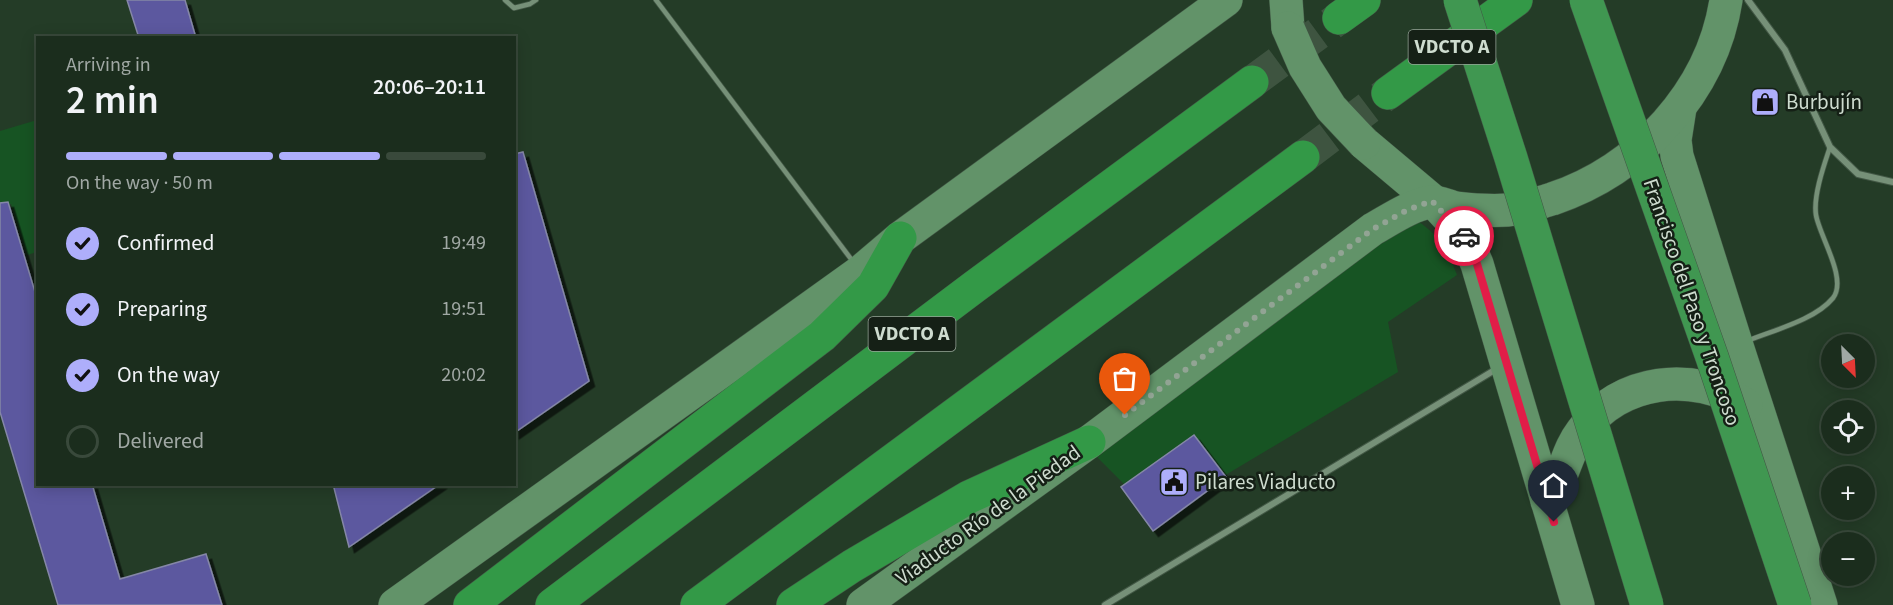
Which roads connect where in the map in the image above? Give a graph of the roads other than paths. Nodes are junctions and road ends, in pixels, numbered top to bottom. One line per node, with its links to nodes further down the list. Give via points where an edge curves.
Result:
1 (505, 0): 2 (lane, via 514,8)
2 (536, 0)
3 (656, 0): 19 (lane)
4 (1226, 0): 18 (main road)
5 (1460, 0): 33 (highway, bridge)
6 (1516, 0): 12 (highway, VDCTO A)
7 (1586, 0): 34 (highway, Francisco del Paso y Troncoso, bridge)
8 (1726, 0): 13 (main road, via 1708,63)
9 (1748, 0): 14 (street, via 1785,50)
10 (1287, 14): 17 (main road, bridge, via 1305,67 1331,108 1364,143)
11 (1252, 82): 27 (highway, VDCTO A)
12 (1388, 93)
13 (1680, 108): 17 (main road, via 1626,161 1567,194 1509,210 1455,208); 20 (main road, Francisco del Paso y Troncoso, via 1677,156)
14 (1830, 147): 16 (street, via 1858,174); 20 (lane, via 1820,176 1816,214 1835,268 1835,296 1817,312)
15 (1303, 157): 28 (highway)
16 (1893, 182)
17 (1432, 201): 21 (main road, via 1468,243); 23 (main road, Viaducto Río de la Piedad, via 1373,229)
18 (900, 238): 19 (highway)
19 (866, 279): 25 (main road); 26 (highway, via 822,336)
20 (1737, 346): 22 (main road, Francisco del Paso y Troncoso)
21 (1506, 363): 24 (main road); 31 (street)
22 (1761, 418): 24 (main road, via 1725,393 1704,386 1671,384 1638,390 1598,413 1582,431); 35 (main road, Francisco del Paso y Troncoso)
23 (1089, 442): 29 (highway, via 969,497); 30 (main road, Viaducto Río de la Piedad)
24 (1547, 501): 32 (main road)
25 (395, 605)
26 (470, 605)
27 (552, 605)
28 (697, 605)
29 (793, 605)
30 (863, 605)
31 (1105, 605)
32 (1578, 605)
33 (1647, 605)
34 (1795, 605)
35 (1821, 605)

